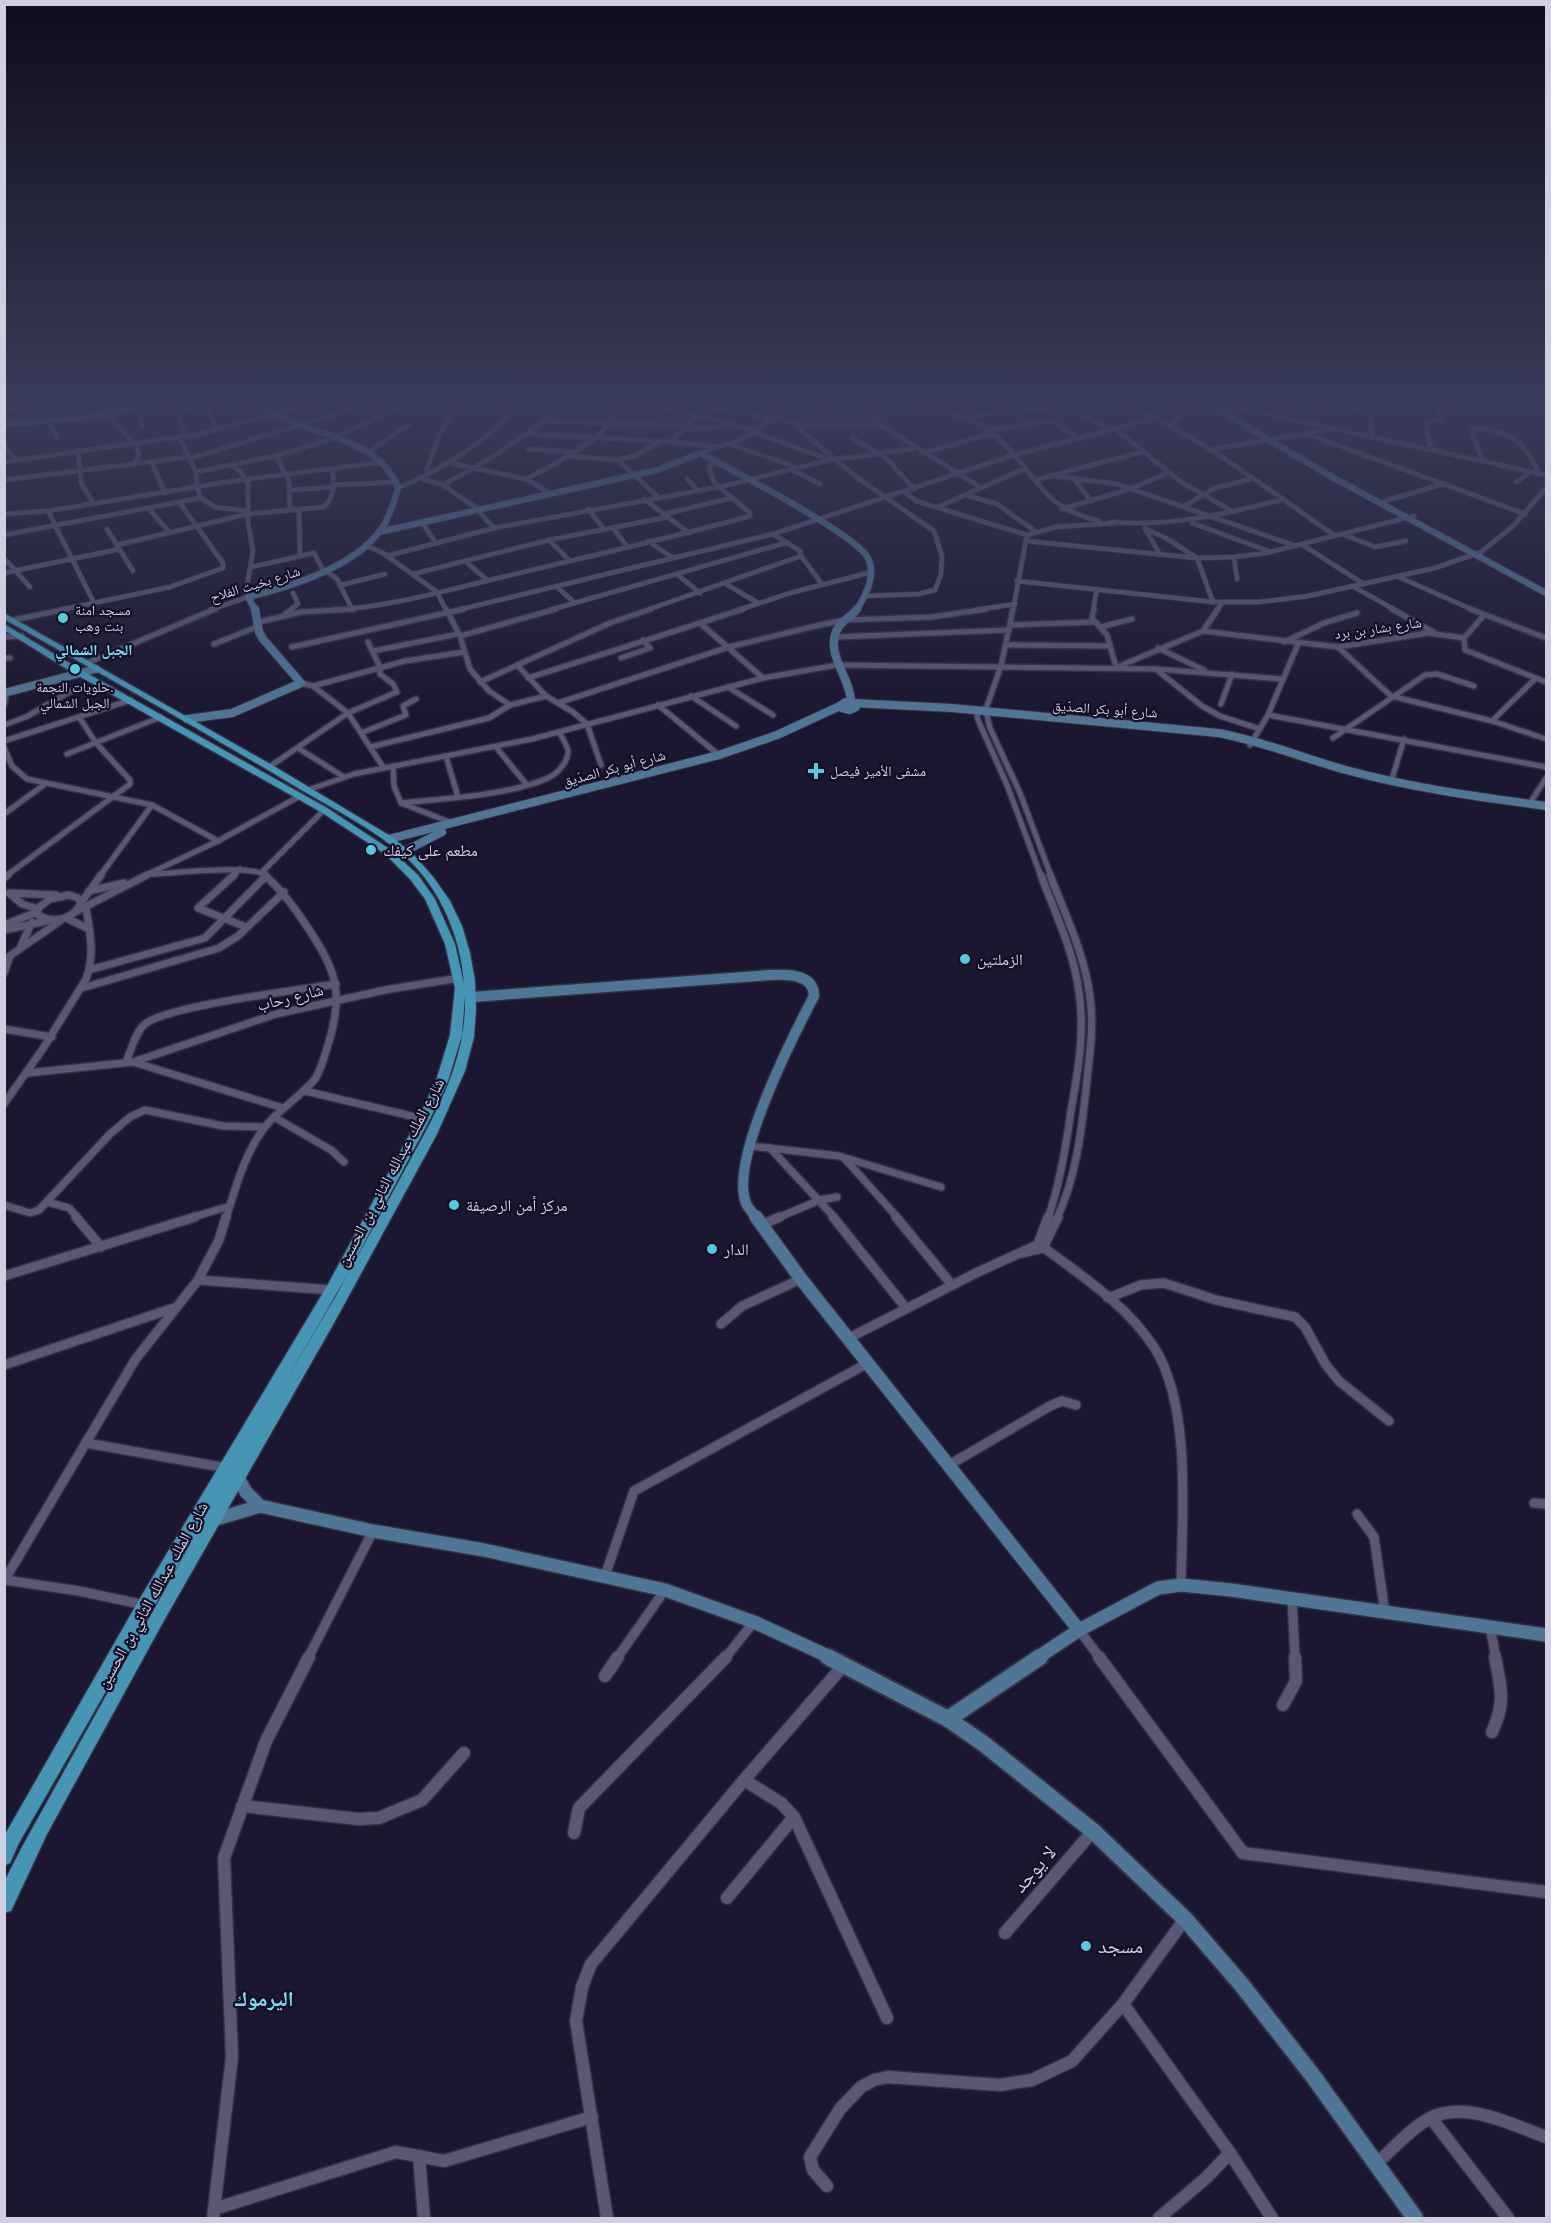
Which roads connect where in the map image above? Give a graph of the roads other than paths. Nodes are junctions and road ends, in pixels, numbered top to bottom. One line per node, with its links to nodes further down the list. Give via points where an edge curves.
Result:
1 (78, 506): 38 (street)
2 (102, 506): 47 (street)
3 (166, 506): 33 (street)
4 (182, 506): 52 (street)
5 (213, 506): 41 (street)
6 (249, 506): 41 (street)
7 (290, 506): 36 (street)
8 (327, 506): 37 (street)
9 (393, 506): 60 (street, شارع بخيت الفلاح)
10 (473, 506): 39 (street)
11 (503, 506): 39 (street)
12 (607, 506): 34 (street)
13 (653, 506): 44 (street)
14 (703, 506): 44 (street)
15 (740, 506): 62 (street, via 750,515)
16 (793, 506): 48 (street)
17 (861, 506): 48 (street)
18 (900, 506): 118 (street, via 936,531 943,565 941,575 936,588 929,592)
19 (935, 506): 32 (street)
20 (943, 506): 32 (street)
21 (999, 506): 59 (street)
22 (1059, 506): 35 (street)
23 (1074, 506): 35 (street)
24 (1184, 506): 46 (street)
25 (1222, 506): 40 (street)
26 (1259, 506): 40 (street)
27 (1290, 506): 66 (street)
28 (1391, 506): 45 (street)
29 (1393, 506): 45 (street)
30 (1502, 506): 43 (street)
31 (1532, 506): 43 (street)
32 (940, 507): 67 (street)
33 (149, 509): 47 (street); 61 (street)
34 (588, 509): 55 (street); 58 (street)
35 (1062, 509): 50 (street, via 1078,517)
36 (290, 510): 37 (street); 41 (street)
37 (299, 510): 81 (street)
38 (48, 511): 42 (street); 53 (street)
39 (480, 511): 51 (street); 55 (street)
40 (1234, 512): 46 (street)
41 (248, 513): 52 (street); 92 (street, via 254,543)
42 (4, 514)
43 (1525, 514): 80 (street)
44 (666, 516): 56 (street); 62 (street)
45 (1410, 516): 63 (street); 80 (street)
46 (1214, 517): 49 (street); 77 (street)
47 (102, 518): 53 (street)
48 (818, 520): 64 (street); 96 (street, via 863,550)
49 (1191, 522): 54 (street); 79 (street)
50 (1116, 523): 54 (street); 59 (street)
51 (423, 524): 60 (street); 72 (street)
52 (196, 526): 61 (street); 121 (street, via 223,567 183,584)
53 (55, 527): 65 (street); 90 (street)
54 (1144, 527): 83 (street); 88 (street)
55 (494, 528): 72 (street)
56 (614, 528): 58 (street); 76 (street)
57 (107, 529): 78 (street)
58 (604, 529): 69 (street)
59 (1035, 531): 67 (street)
60 (379, 532): 68 (street, شارع بخيت الفلاح)
61 (170, 533): 78 (street)
62 (688, 533): 70 (street)
63 (1341, 533): 66 (street); 71 (street, via 1375,547)
64 (773, 534): 73 (street); 87 (street)
65 (4, 535)
66 (1334, 535): 74 (street)
67 (1026, 538): 83 (street); 104 (street)
68 (372, 540): 75 (street, شارع بخيت الفلاح); 82 (street)
69 (549, 540): 89 (street); 91 (street)
70 (648, 541): 76 (street); 87 (street)
71 (1406, 541)
72 (436, 543): 82 (street)
73 (785, 543): 84 (street, via 800,551); 100 (street)
74 (1301, 544): 77 (street); 107 (street)
75 (365, 545): 82 (street); 95 (street, شارع بخيت الفلاح)
76 (626, 545): 89 (street)
77 (1295, 546): 79 (street)
78 (118, 547): 90 (street); 94 (street)
79 (1271, 552): 85 (street)
80 (1479, 553): 101 (street); 112 (street); 117 (street)
81 (300, 555): 92 (street); 95 (street, via 315,554)
82 (385, 555): 99 (street)
83 (1160, 555): 88 (street)
84 (801, 556): 105 (street); 106 (street)
85 (1234, 557): 88 (street); 102 (street)
86 (4, 558): 93 (street)
87 (674, 558): 110 (street)
88 (1197, 558): 120 (street)
89 (568, 559): 103 (street)
90 (72, 560): 93 (street); 121 (street)
91 (465, 561): 99 (street); 103 (street)
92 (252, 567): 119 (street)
93 (16, 570): 97 (street); 109 (street)
94 (133, 571)
95 (328, 571): 108 (street); 119 (street, شارع بخيت الفلاح, via 299,584)
96 (872, 572): 106 (street); 118 (street)
97 (4, 573)
98 (385, 574): 108 (street)
99 (413, 574): 114 (street)
100 (678, 575): 116 (street); 122 (street)
101 (1399, 577): 107 (street); 129 (street)
102 (1237, 579)
103 (487, 580): 114 (street)
104 (1017, 581): 113 (street); 124 (street)
105 (726, 584): 116 (street); 123 (street)
106 (822, 584): 123 (street)
107 (1364, 584): 111 (street)
108 (341, 585): 126 (street)
109 (30, 587)
110 (557, 587): 122 (street); 127 (street)
111 (1354, 587): 125 (street, via 1287,599); 140 (street)
112 (1546, 588)
113 (1096, 590): 120 (street); 134 (street, via 1092,618)
114 (436, 592): 126 (street); 127 (street)
115 (293, 593): 130 (street, via 298,604)
116 (700, 593): 161 (street, via 610,623)
117 (1546, 593)
118 (865, 596): 133 (street)
119 (248, 597): 136 (street, via 258,613); 166 (street, شارع بخيت الفلاح, via 206,612)
120 (1213, 602): 125 (street)
121 (94, 603): 132 (street)
122 (575, 603): 141 (street)
123 (758, 603): 135 (street)
124 (1015, 603): 133 (street, via 921,618); 137 (street)
125 (1222, 603): 139 (street)
126 (352, 609): 130 (street)
127 (449, 613): 141 (street); 154 (street)
128 (1357, 613): 149 (street)
129 (1484, 615): 143 (street); 146 (street)
130 (281, 617): 136 (street)
131 (1132, 619): 138 (street)
132 (7, 620): 142 (main road, شارع الملك عبدالله الثاني بن الحسين); 166 (main road, شارع الملك عبدالله الثاني بن الحسين)
133 (845, 620): 145 (street); 155 (street)
134 (1095, 622): 137 (street); 138 (street)
135 (700, 623): 147 (street); 155 (street)
136 (259, 624): 150 (street); 176 (street, via 262,639)
137 (1010, 627): 145 (street); 152 (street)
138 (1101, 627): 153 (street)
139 (1203, 631): 149 (street, شارع بشار بن برد); 157 (street)
140 (1435, 633): 146 (street, شارع بشار بن برد); 156 (street, شارع بشار بن برد)
141 (459, 635): 158 (street); 159 (street)
142 (22, 636): 144 (street); 166 (main road, شارع الملك عبدالله الثاني بن الحسين)
143 (1545, 636)
144 (4, 637)
145 (835, 637): 162 (street)
146 (1464, 638): 172 (street, via 1467,653)
147 (643, 640): 160 (street, via 650,648); 170 (street)
148 (368, 642): 158 (street)
149 (1283, 642): 151 (street, شارع بشار بن برد)
150 (214, 644)
151 (1298, 644): 156 (street, شارع بشار بن برد); 173 (street)
152 (1005, 645): 153 (street); 163 (street)
153 (1110, 646): 165 (street)
154 (292, 647)
155 (729, 647): 171 (street); 187 (street)
156 (1338, 647): 184 (street)
157 (1158, 648): 165 (street); 168 (street)
158 (373, 651): 164 (street)
159 (464, 652): 164 (street); 174 (street)
160 (621, 658)
161 (517, 665): 170 (street); 174 (street)
162 (837, 665): 163 (street); 171 (street); 192 (street, via 850,693)
163 (1001, 666): 165 (street); 193 (street)
164 (380, 667): 177 (street); 195 (street, via 381,676 398,691)
165 (1114, 668): 167 (street)
166 (87, 669): 181 (street); 186 (main road, شارع الملك عبدالله الثاني بن الحسين); 200 (main road, شارع الملك عبدالله الثاني بن الحسين)
167 (1156, 669): 168 (street); 206 (street, via 1202,706)
168 (1208, 671): 169 (street)
169 (1232, 674): 173 (street); 188 (street)
170 (528, 678): 182 (street)
171 (763, 678): 179 (street)
172 (1536, 678): 175 (street); 201 (street)
173 (1282, 679): 197 (street)
174 (480, 682): 190 (street)
175 (1546, 682)
176 (301, 683): 177 (street); 194 (street)
177 (313, 686): 195 (street)
178 (1474, 686): 184 (street, via 1427,674)
179 (729, 687): 183 (street); 196 (street)
180 (71, 691): 203 (street)
181 (5, 692): 189 (street)
182 (546, 696): 187 (street); 190 (street)
183 (691, 696): 191 (street); 204 (street)
184 (1391, 696): 201 (street); 205 (street)
185 (416, 699): 209 (street, via 403,706 406,715)
186 (131, 700): 198 (street); 199 (main road, شارع الملك عبدالله الثاني بن الحسين)
187 (558, 704): 202 (street)
188 (1221, 704)
189 (4, 705)
190 (510, 705): 217 (street, via 489,718)
191 (658, 705): 202 (street); 221 (street)
192 (848, 705): 193 (street, شارع أبو بكر الصدّيق); 221 (street, شارع أبو بكر الصدّيق); 246 (street, شارع أبو بكر الصدّيق, via 757,749 440,833)
193 (984, 712): 214 (street, شارع أبو بكر الصدّيق); 267 (street); 269 (street, via 1020,793)
194 (236, 713): 200 (street, via 213,720); 207 (street)
195 (348, 713): 209 (street); 219 (street)
196 (773, 715)
197 (1268, 715): 205 (street); 206 (street)
198 (79, 717): 213 (street); 215 (street)
199 (161, 717): 215 (street); 234 (main road, شارع الملك عبدالله الثاني بن الحسين)
200 (187, 719): 207 (main road, شارع الملك عبدالله الثاني بن الحسين)
201 (1492, 721): 212 (street)
202 (586, 724): 208 (street); 224 (street)
203 (4, 725)
204 (736, 726)
205 (1347, 728): 210 (street); 211 (street)
206 (1260, 729): 214 (street)
207 (206, 730): 226 (main road, شارع الملك عبدالله الثاني بن الحسين)
208 (559, 732): 218 (street); 233 (street, via 568,750 566,761 550,777)
209 (361, 733): 217 (street)
210 (1333, 738)
211 (1404, 739): 228 (street); 231 (street)
212 (1546, 739)
213 (4, 741)
214 (1252, 742): 231 (street, شارع أبو بكر الصدّيق)
215 (96, 743): 220 (street); 235 (street, via 130,780 128,786)
216 (4, 747): 223 (street)
217 (370, 747): 227 (street)
218 (496, 747): 222 (street); 233 (street)
219 (298, 748): 226 (street); 229 (street)
220 (67, 754)
221 (719, 755): 243 (street, شارع أبو بكر الصدّيق)
222 (446, 756): 225 (street); 236 (street)
223 (7, 765): 232 (street)
224 (601, 765)
225 (393, 766): 227 (street); 237 (street, via 394,786)
226 (269, 767): 234 (main road, شارع الملك عبدالله الثاني بن الحسين)
227 (383, 767): 229 (street)
228 (1546, 767)
229 (344, 777): 234 (street)
230 (1546, 778): 238 (street)
231 (1392, 779): 238 (street, شارع أبو بكر الصدّيق)
232 (45, 784): 235 (street); 242 (street)
233 (526, 784): 236 (street)
234 (304, 793): 241 (main road, شارع الملك عبدالله الثاني بن الحسين); 244 (main road, شارع الملك عبدالله الثاني بن الحسين); 245 (street)
235 (112, 796): 239 (street); 250 (street)
236 (458, 797): 237 (street)
237 (401, 803): 243 (street)
238 (1530, 803): 240 (street, شارع أبو بكر الصدّيق)
239 (153, 805): 245 (street); 252 (street)
240 (1546, 806)
241 (324, 810): 246 (main road, شارع الملك عبدالله الثاني بن الحسين); 249 (street)
242 (4, 814)
243 (452, 824): 244 (street, شارع أبو بكر الصدّيق)
244 (389, 839): 246 (main road, شارع الملك عبدالله الثاني بن الحسين)
245 (218, 841): 248 (street)
246 (406, 858): 273 (main road, شارع الملك عبدالله الثاني بن الحسين, via 441,920); 276 (main road, شارع الملك عبدالله الثاني بن الحسين, via 435,885 464,943)
247 (240, 869): 248 (street); 249 (street); 261 (street, via 198,908)
248 (148, 874): 251 (street)
249 (264, 874): 254 (street); 261 (street)
250 (4, 878)
251 (132, 882): 252 (street); 257 (street)
252 (90, 891): 256 (street); 257 (street)
253 (7, 892): 255 (street); 258 (street)
254 (284, 892): 264 (street); 274 (street, via 328,958)
255 (60, 896): 256 (street); 258 (street, via 46,901)
256 (71, 896): 257 (street, via 78,898)
257 (81, 907): 259 (street); 265 (street)
258 (38, 912): 260 (street, via 42,918); 262 (street); 263 (street)
259 (65, 918): 260 (street); 265 (street); 268 (street)
260 (53, 920): 262 (street)
261 (224, 920): 264 (street); 271 (street, via 202,939)
262 (31, 924): 266 (street); 268 (street)
263 (4, 925)
264 (246, 927): 275 (street, via 219,948)
265 (89, 929): 271 (street)
266 (4, 930)
267 (1068, 947): 269 (street); 301 (street, via 1079,990 1081,1050 1059,1179)
268 (21, 948): 270 (street)
269 (1078, 949): 301 (street, via 1092,1012 1081,1133 1061,1210)
270 (7, 958): 272 (street)
271 (89, 970): 275 (street)
272 (4, 973)
273 (459, 978): 277 (street, شارع رحاب); 286 (main road, شارع الملك عبدالله الثاني بن الحسين, via 456,1035)
274 (336, 984): 277 (street); 280 (street, via 155,1017 142,1026)
275 (82, 988): 279 (street)
276 (472, 997): 288 (street, via 754,976 804,978 814,988 813,996 769,1086); 293 (main road, شارع الملك عبدالله الثاني بن الحسين, via 469,1034 457,1077 441,1117)
277 (337, 999): 280 (street, شارع رحاب, via 251,1021); 282 (street, via 336,1020 320,1071)
278 (4, 1029): 279 (street)
279 (52, 1037): 281 (street)
280 (129, 1062): 281 (street); 284 (street)
281 (28, 1073): 283 (street)
282 (305, 1091): 284 (street); 286 (street)
283 (4, 1104)
284 (283, 1108): 285 (street)
285 (274, 1117): 287 (street); 292 (street, via 331,1150)
286 (424, 1119): 291 (main road, شارع الملك عبدالله الثاني بن الحسين)
287 (265, 1127): 297 (street, via 232,1127 152,1110 139,1112 110,1134); 299 (street, via 242,1168)
288 (750, 1146): 289 (street); 300 (street, via 744,1192 746,1203)
289 (770, 1148): 290 (street); 296 (street)
290 (844, 1157): 294 (street); 306 (street)
291 (401, 1161): 293 (main road); 307 (main road, شارع الملك عبدالله الثاني بن الحسين)
292 (344, 1162)
293 (415, 1163): 315 (main road, شارع الملك عبدالله الثاني بن الحسين)
294 (941, 1187)
295 (837, 1197): 296 (street)
296 (820, 1200): 300 (street); 310 (street)
297 (47, 1202): 298 (street, via 30,1213); 302 (street, via 69,1208)
298 (4, 1205)
299 (230, 1206): 302 (street); 305 (street, via 219,1240)
300 (761, 1225): 304 (street)
301 (1041, 1246): 306 (street); 308 (street)
302 (101, 1247): 303 (street)
303 (4, 1276)
304 (801, 1279): 311 (street, via 742,1306); 312 (street)
305 (198, 1280): 307 (street); 309 (street)
306 (952, 1285): 310 (street)
307 (332, 1290): 315 (main road, شارع الملك عبدالله الثاني بن الحسين)
308 (1108, 1298): 317 (street, via 1141,1285 1164,1283 1216,1300 1295,1317 1335,1376); 329 (street, via 1153,1347 1169,1376 1178,1439)
309 (174, 1308): 314 (street); 318 (street, via 135,1360)
310 (906, 1308): 312 (street)
311 (721, 1324)
312 (849, 1338): 313 (street)
313 (868, 1363): 319 (street); 327 (street, via 634,1491)
314 (4, 1365)
315 (291, 1374): 320 (main road, شارع الملك عبدالله الثاني بن الحسين)
316 (1076, 1405): 319 (street, via 1062,1401 1050,1406)
317 (1389, 1421)
318 (86, 1443): 320 (street); 328 (street)
319 (949, 1465): 336 (street)
320 (232, 1472): 323 (street); 325 (main road, شارع الملك عبدالله الثاني بن الحسين); 332 (main road, شارع الملك عبدالله الثاني بن الحسين)
321 (1534, 1503): 322 (street)
322 (1546, 1504)
323 (260, 1506): 325 (street); 326 (street)
324 (1357, 1514): 333 (street, via 1374,1537)
325 (212, 1521): 353 (main road, شارع الملك عبدالله الثاني بن الحسين, via 37,1834)
326 (373, 1531): 327 (street); 345 (street, via 266,1741)
327 (605, 1576): 330 (street)
328 (5, 1581): 332 (street)
329 (1181, 1585): 331 (street); 336 (street, via 1141,1595)
330 (665, 1590): 334 (street); 339 (street)
331 (1292, 1599): 333 (street); 340 (street, via 1296,1681)
332 (145, 1605): 349 (main road, شارع الملك عبدالله الثاني بن الحسين)
333 (1385, 1613): 335 (street)
334 (754, 1622): 338 (street); 348 (street, via 730,1653 579,1808)
335 (1490, 1627): 337 (street); 342 (street, via 1503,1698)
336 (1079, 1630): 341 (street); 351 (street, via 1243,1854)
337 (1546, 1635)
338 (844, 1664): 341 (street); 344 (street)
339 (605, 1676)
340 (1283, 1705)
341 (948, 1719): 347 (street)
342 (1492, 1732)
343 (464, 1753): 345 (street, via 422,1800 380,1818)
344 (744, 1780): 346 (street, via 781,1803); 358 (street, via 591,1964 576,2021)
345 (242, 1806): 365 (street, via 224,1858 232,2056)
346 (794, 1817): 352 (street); 357 (street)
347 (1093, 1831): 354 (street); 355 (street, لا يوجد)
348 (574, 1833)
349 (9, 1838): 350 (main road, شارع الملك عبدالله الثاني بن الحسين)
350 (4, 1857)
351 (1546, 1892)
352 (727, 1898)
353 (4, 1904)
354 (1185, 1918): 356 (street); 363 (street, via 1241,1984)
355 (1005, 1933)
356 (1123, 2004): 361 (street); 364 (street, via 1072,2061 1032,2080 1000,2085 888,2077 866,2084 848,2101 812,2150 810,2163)
357 (887, 2018)
358 (592, 2117): 362 (street, via 444,2160 435,2162); 367 (street)
359 (1431, 2118): 360 (street, via 1461,2112); 363 (street); 371 (street)
360 (1546, 2137)
361 (1230, 2153): 368 (street); 369 (street)
362 (419, 2156): 365 (street, via 396,2152); 366 (street)
363 (1377, 2163): 370 (street)
364 (827, 2186)
365 (213, 2214)
366 (424, 2218)
367 (607, 2218)
368 (1159, 2218)
369 (1272, 2218)
370 (1415, 2218)
371 (1508, 2218)

